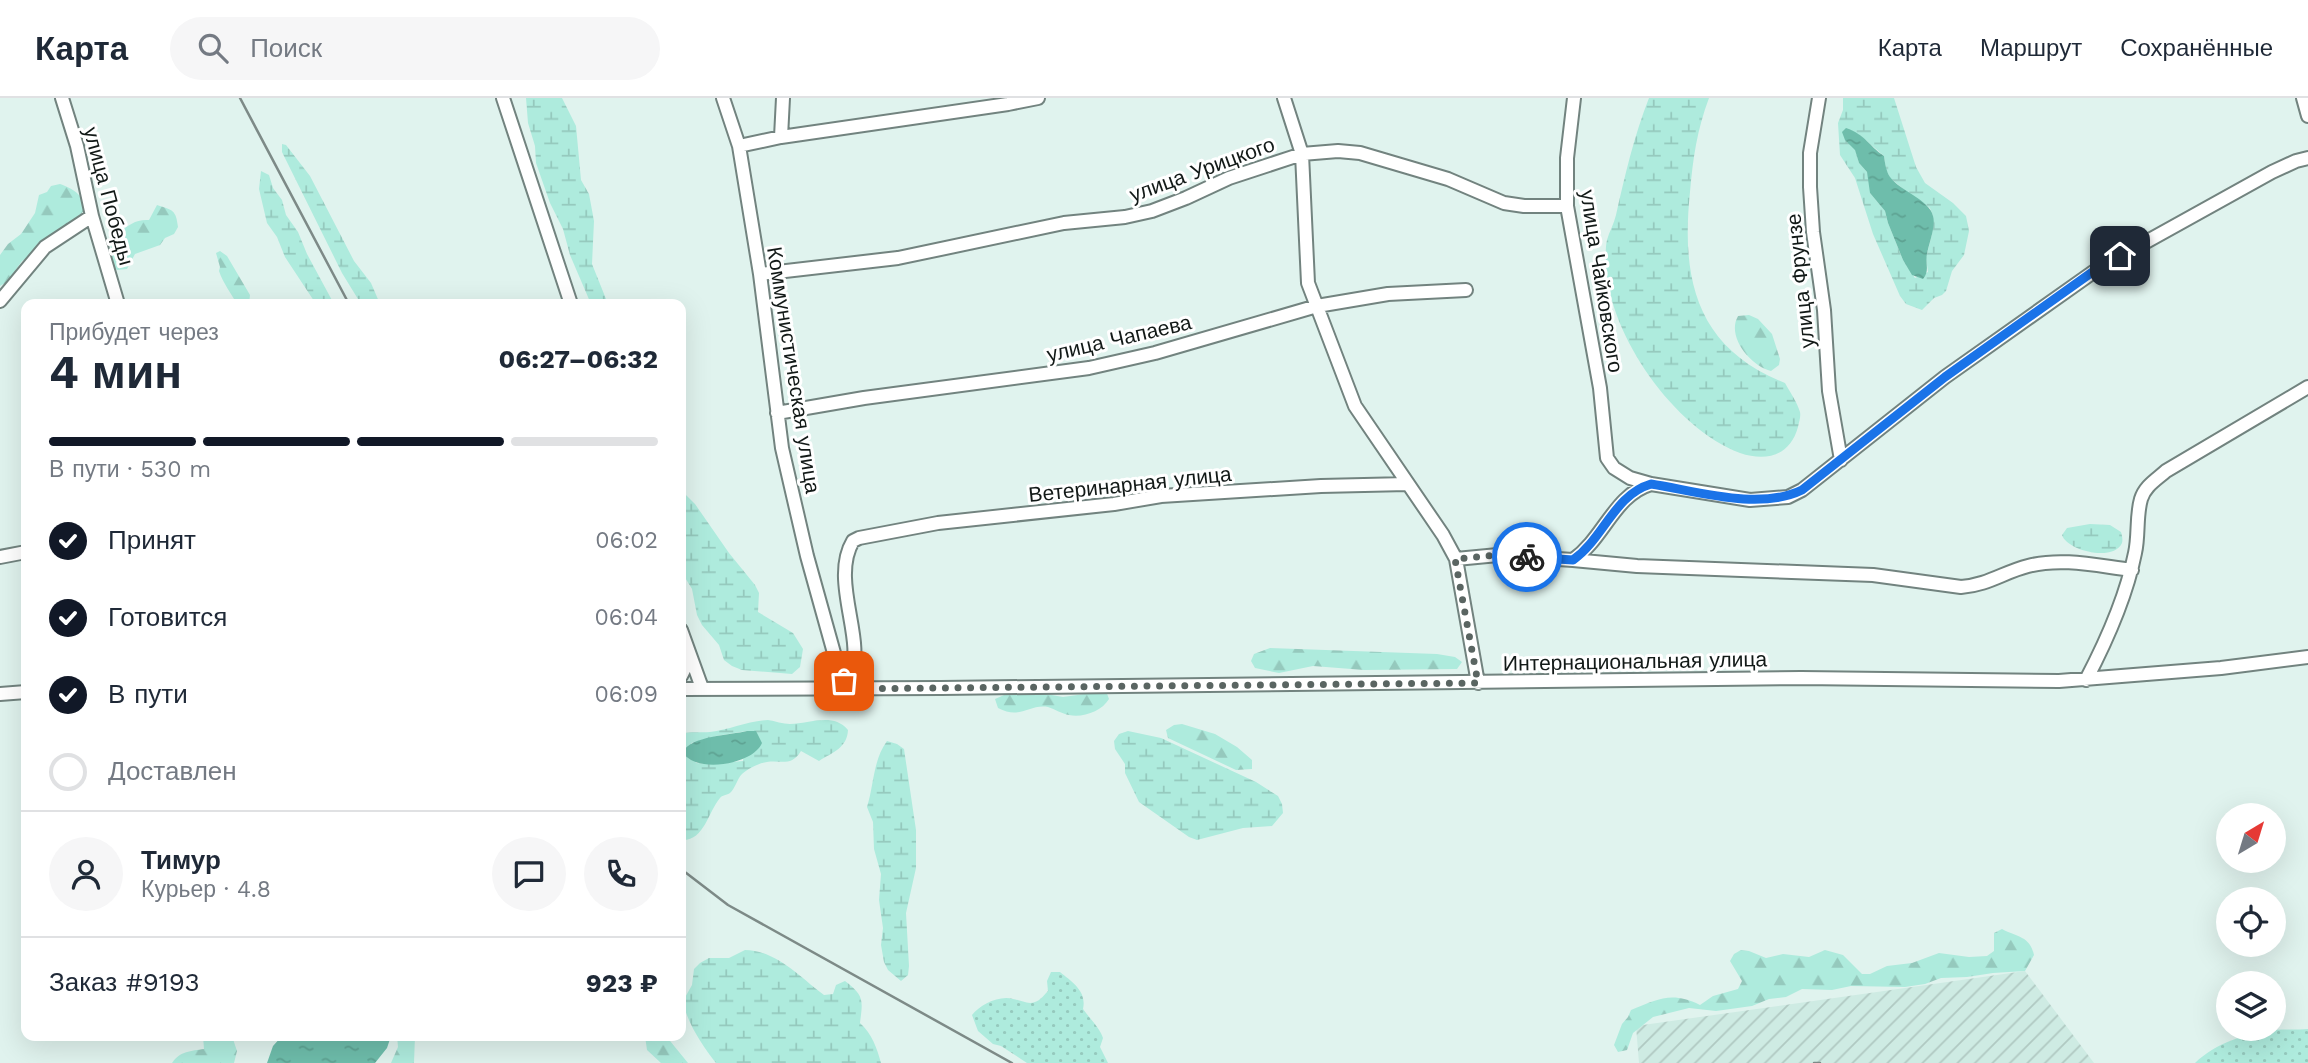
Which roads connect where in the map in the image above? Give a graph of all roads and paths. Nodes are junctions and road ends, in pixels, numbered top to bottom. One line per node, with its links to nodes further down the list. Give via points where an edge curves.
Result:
1 (62, 98): 16 (street, улица Победы, via 78,146)
2 (503, 98): 20 (street)
3 (723, 98): 12 (street, Коммунистическая улица)
4 (783, 98): 11 (street)
5 (1038, 98): 11 (street)
6 (1284, 98): 13 (street)
7 (1574, 98): 15 (street, улица Чайковского)
8 (1819, 98): 25 (street, улица Фрунзе, via 1810,187 1829,391)
9 (2303, 98): 10 (street)
10 (2308, 116)
11 (781, 137): 12 (street)
12 (739, 146): 17 (street, Коммунистическая улица)
13 (1303, 154): 15 (street, улица Урицкого, via 1360,153 1448,179 1504,203); 17 (street, улица Урицкого, via 1143,213 1064,223 898,258); 22 (street, via 1308,283)
14 (2308, 158): 25 (street, via 2272,172 2098,268 1945,377)
15 (1567, 206): 27 (street, улица Чайковского, via 1600,388 1607,458 1630,478)
16 (92, 216): 19 (street, улица Победы); 21 (street, via 45,247)
17 (760, 274): 24 (street, Коммунистическая улица)
18 (1466, 290): 22 (street, улица Чапаева, via 1388,293)
19 (117, 299)
20 (570, 299)
21 (0, 301)
22 (1317, 306): 24 (street, улица Чапаева, via 1089,368); 26 (street, via 1355,406)
23 (2308, 387): 32 (street, via 2166,471 2147,487)
24 (777, 413): 41 (street, Коммунистическая улица, via 790,485 834,653)
25 (1841, 460): 27 (street, via 1788,497 1750,499)
26 (1407, 484): 30 (street); 41 (street, Ветеринарная улица, via 1161,496 938,523 859,538 844,562 853,667)
27 (1651, 484): 31 (street, via 1631,493 1591,545)
28 (21, 553): 29 (street)
29 (0, 557)
30 (1455, 559): 31 (street, via 1498,555); 38 (street)
31 (1573, 560): 32 (street, via 1872,575 1961,587 2039,564 2069,562)
32 (2132, 570): 37 (street)
33 (686, 646): 34 (street)
34 (688, 653): 36 (street); 39 (street)
35 (2308, 657): 37 (street, Интернациональная улица)
36 (686, 668)
37 (2086, 680): 38 (street, Интернациональная улица)
38 (1478, 683): 41 (street, Интернациональная улица)
39 (702, 688): 40 (street, Интернациональная улица); 41 (street, Интернациональная улица)
40 (686, 689)
41 (833, 689)
42 (21, 692): 43 (street)
43 (0, 694)

